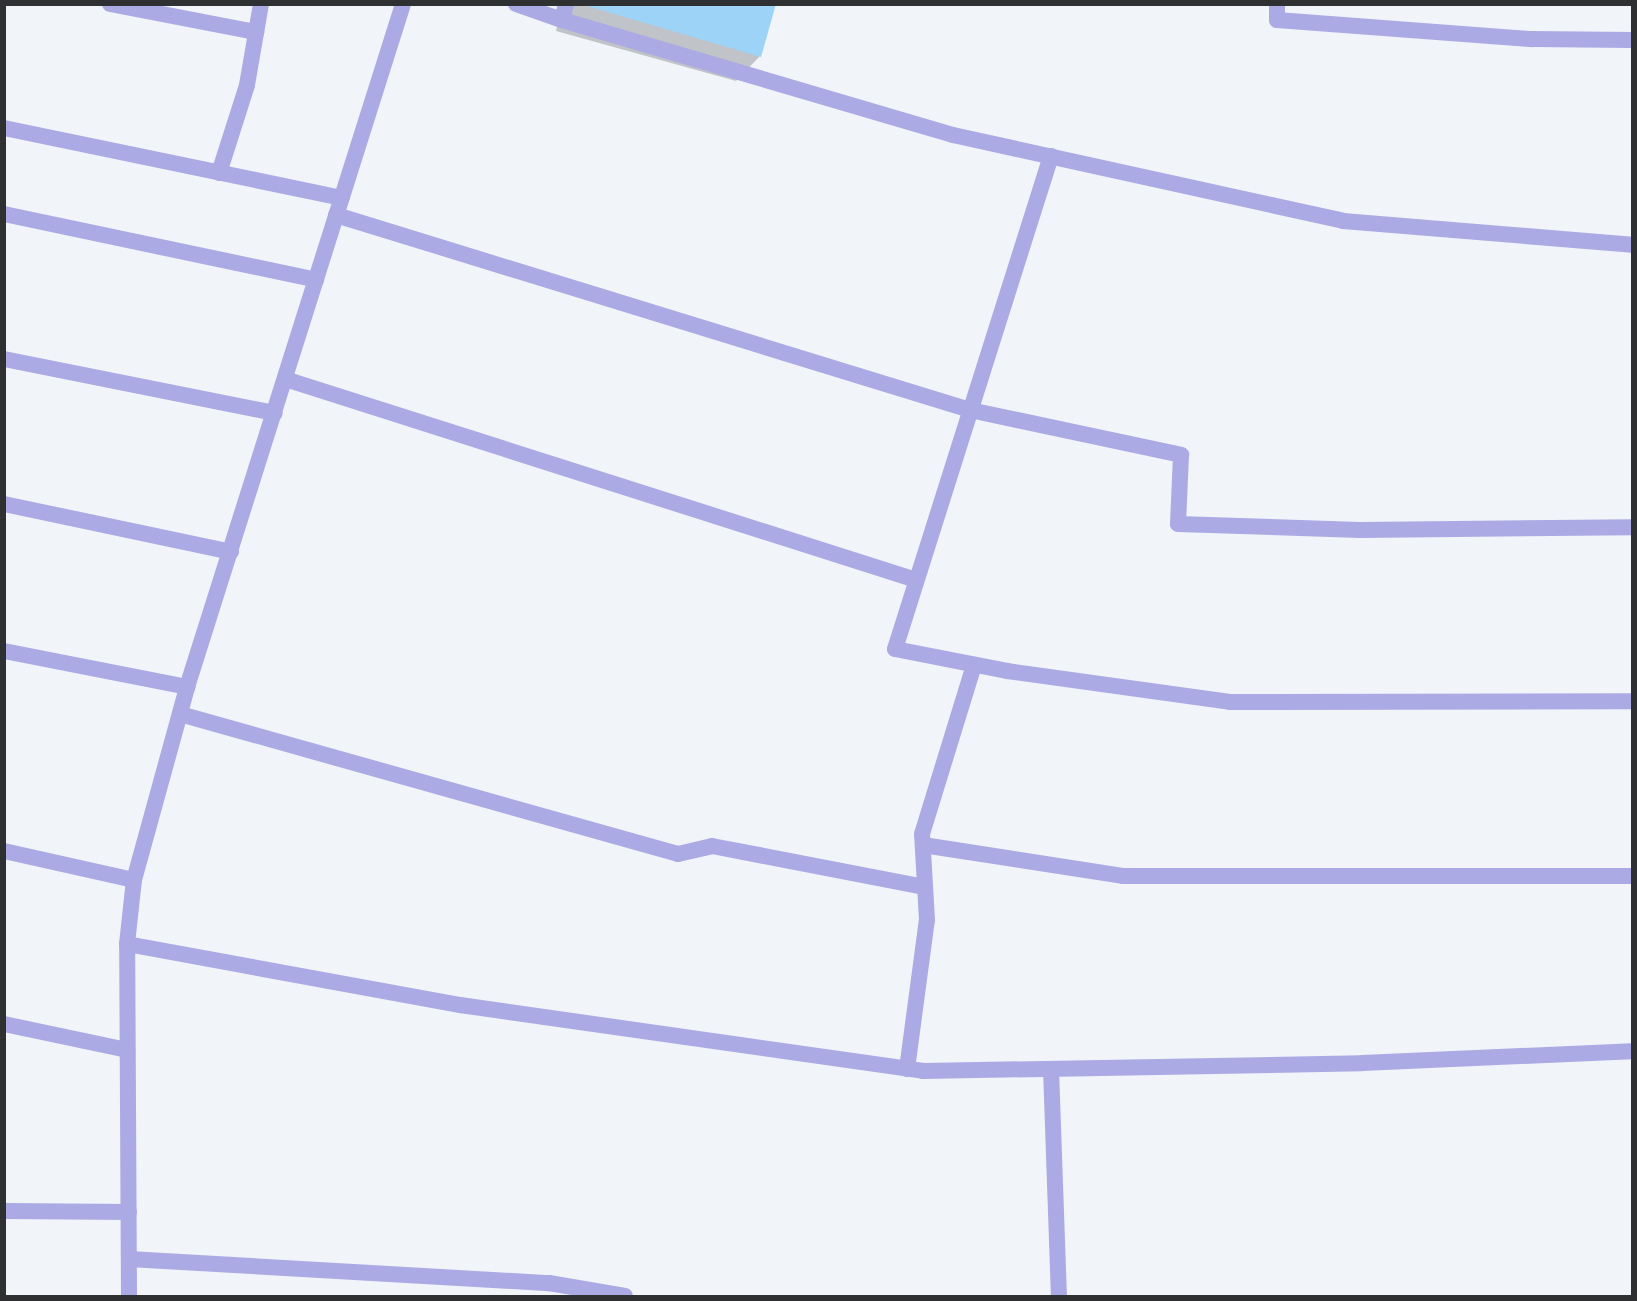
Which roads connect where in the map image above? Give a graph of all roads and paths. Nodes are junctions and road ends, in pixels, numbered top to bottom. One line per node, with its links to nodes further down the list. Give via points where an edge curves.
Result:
1 (111, 4): 7 (street)
2 (261, 4): 7 (street)
3 (403, 4): 12 (street)
4 (516, 4): 6 (street)
5 (1277, 4): 8 (street, via 1277,20 1532,39)
6 (564, 13): 10 (street, via 953,135)
7 (256, 32): 11 (street, via 247,85)
8 (1632, 40)
9 (4, 128): 11 (street)
10 (1051, 156): 15 (street, via 1344,221); 19 (street)
11 (219, 173): 12 (street)
12 (342, 198): 14 (street)
13 (4, 214): 16 (street)
14 (336, 215): 16 (street); 19 (street)
15 (1632, 246)
16 (316, 280): 18 (street)
17 (4, 359): 20 (street)
18 (285, 379): 20 (street); 24 (street)
19 (970, 410): 22 (street, via 1181,455 1178,524 1360,530); 24 (street)
20 (275, 414): 23 (street)
21 (4, 504): 23 (street)
22 (1632, 527)
23 (231, 552): 27 (street)
24 (916, 580): 26 (street, via 895,649)
25 (4, 651): 27 (street)
26 (974, 665): 28 (street, via 1230,702); 30 (street)
27 (187, 687): 29 (street)
28 (1632, 701)
29 (180, 714): 33 (street); 34 (street, via 678,854 712,846)
30 (923, 845): 32 (street, via 1123,876); 34 (street)
31 (4, 851): 33 (street)
32 (1632, 876)
33 (134, 880): 35 (street)
34 (924, 886): 39 (street, via 927,920)
35 (127, 944): 37 (street); 39 (street, via 460,1005)
36 (4, 1024): 37 (street)
37 (127, 1050): 42 (street)
38 (1632, 1052): 40 (street)
39 (906, 1069): 40 (street)
40 (1051, 1069): 46 (street)
41 (4, 1211): 42 (street)
42 (129, 1212): 43 (street)
43 (129, 1259): 44 (street); 45 (street, via 549,1283)
44 (129, 1296)
45 (625, 1296)
46 (1059, 1296)

